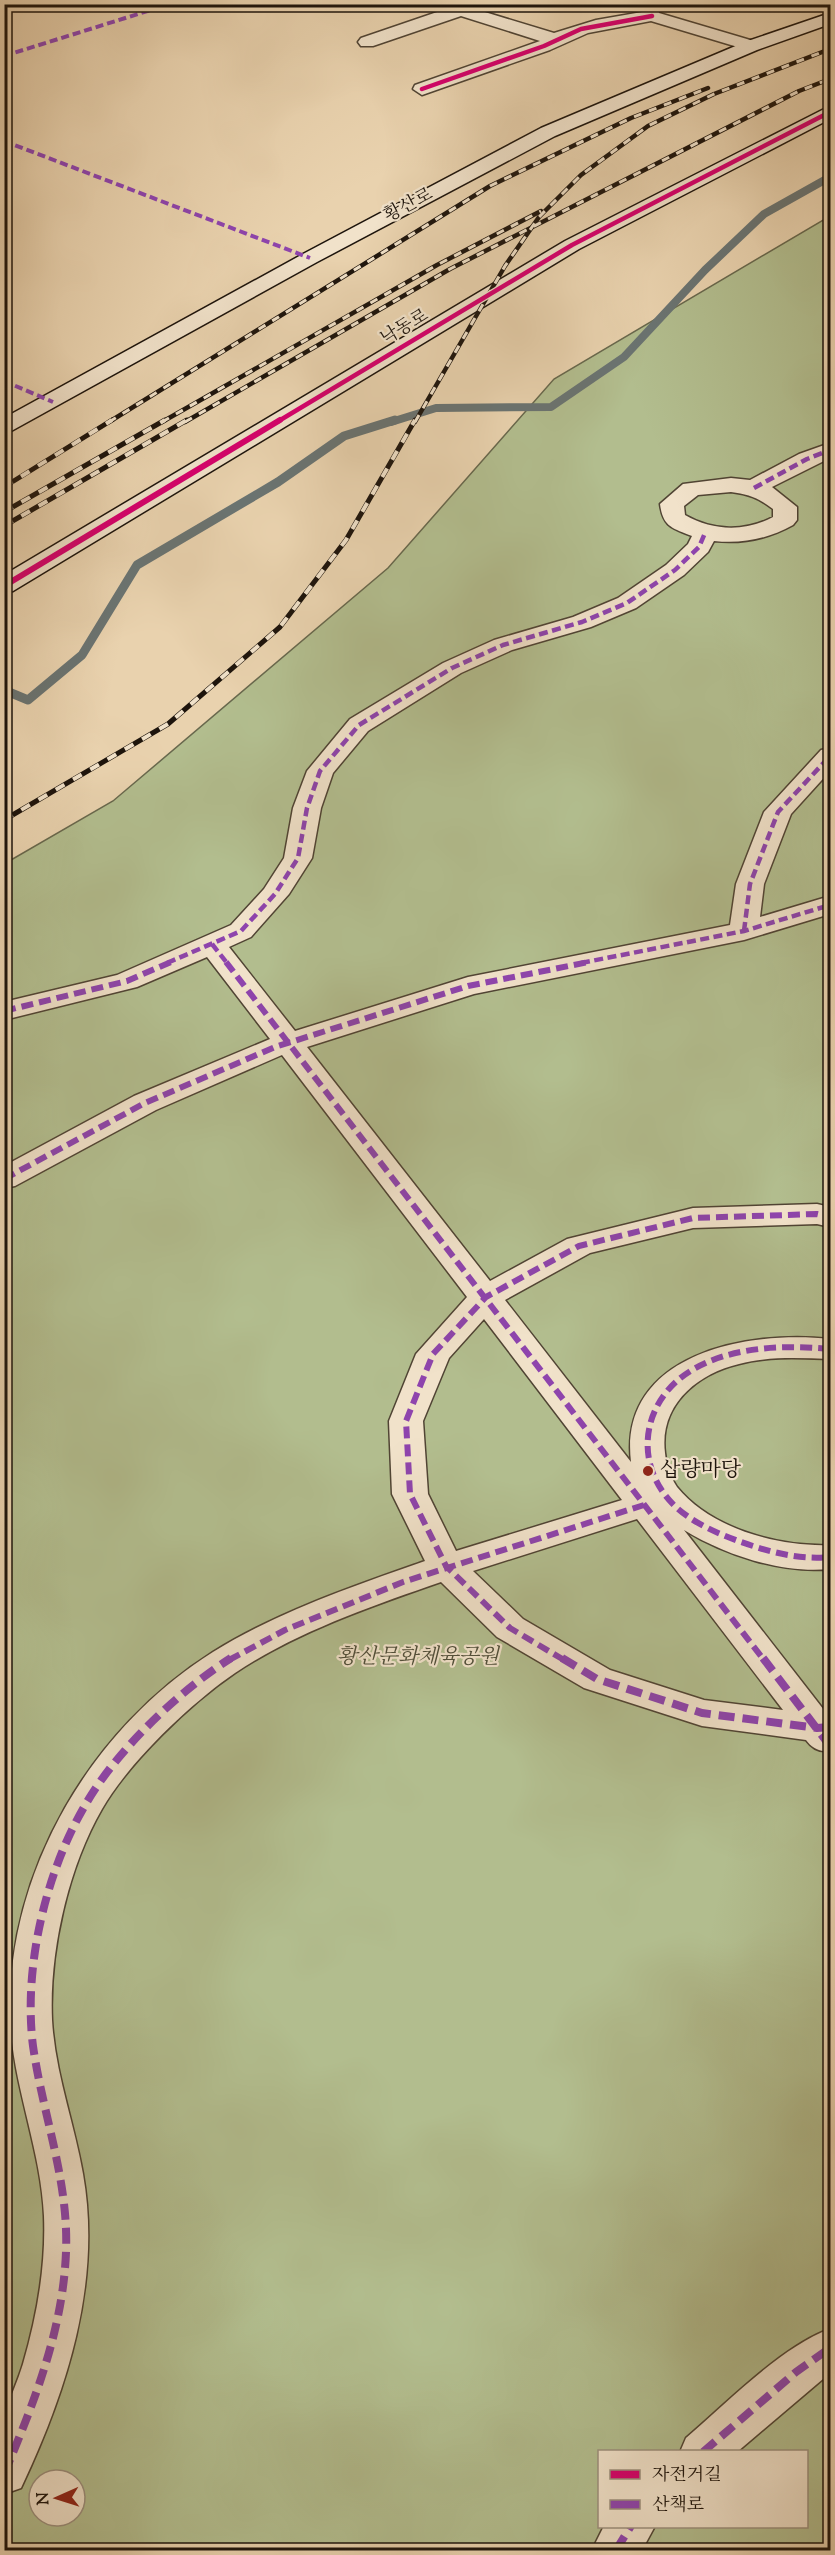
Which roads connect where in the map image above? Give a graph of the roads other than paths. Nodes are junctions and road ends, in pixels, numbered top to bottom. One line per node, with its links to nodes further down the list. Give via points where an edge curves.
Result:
1 (441, 4): 3 (street)
2 (477, 4): 3 (street)
3 (459, 10): 6 (street); 7 (street)
4 (649, 10): 6 (street); 8 (street)
5 (831, 18): 8 (street, 황산로)
6 (554, 39): 9 (street, via 544,46)
7 (366, 42)
8 (751, 46): 11 (street, 황산로, via 548,132 310,258)
9 (422, 89)
10 (831, 112): 15 (street, 낙동로, via 572,245)
11 (4, 428)
12 (831, 450): 13 (street)
13 (754, 488): 14 (street, via 785,507 786,520 770,530); 14 (street, via 715,486 691,489 681,495 672,504 674,518)
14 (705, 533): 19 (street, via 699,548 675,570 627,603 582,622 503,645 452,668 359,725 320,771 307,808 298,858 275,894 241,931)
15 (4, 586)
16 (831, 756): 18 (street, via 778,813 750,884)
17 (831, 905): 18 (street)
18 (744, 931): 21 (street, via 468,986)
19 (212, 944): 20 (street, via 127,981); 21 (street)
20 (4, 1011)
21 (287, 1043): 22 (street, via 145,1104); 24 (street)
22 (4, 1179)
23 (831, 1217): 24 (street, via 817,1214 693,1218 579,1246)
24 (486, 1297): 26 (street); 28 (street, via 433,1354 406,1421 410,1494)
25 (831, 1349): 27 (street, via 762,1348 715,1360 677,1380 653,1408 644,1441 652,1475 675,1507 715,1533 767,1552)
26 (644, 1505): 28 (street); 29 (street)
27 (831, 1557)
28 (446, 1566): 29 (street, via 510,1628 597,1679 702,1713); 32 (street, via 287,1629 223,1664 173,1705 127,1753 92,1794 70,1835 42,1912 32,1954 30,1998 40,2085 62,2177 65,2287 30,2416)
29 (826, 1733)
30 (831, 2348): 31 (street, via 796,2372)
31 (704, 2450)
32 (4, 2474)
33 (630, 2528): 34 (street)
34 (616, 2550)

